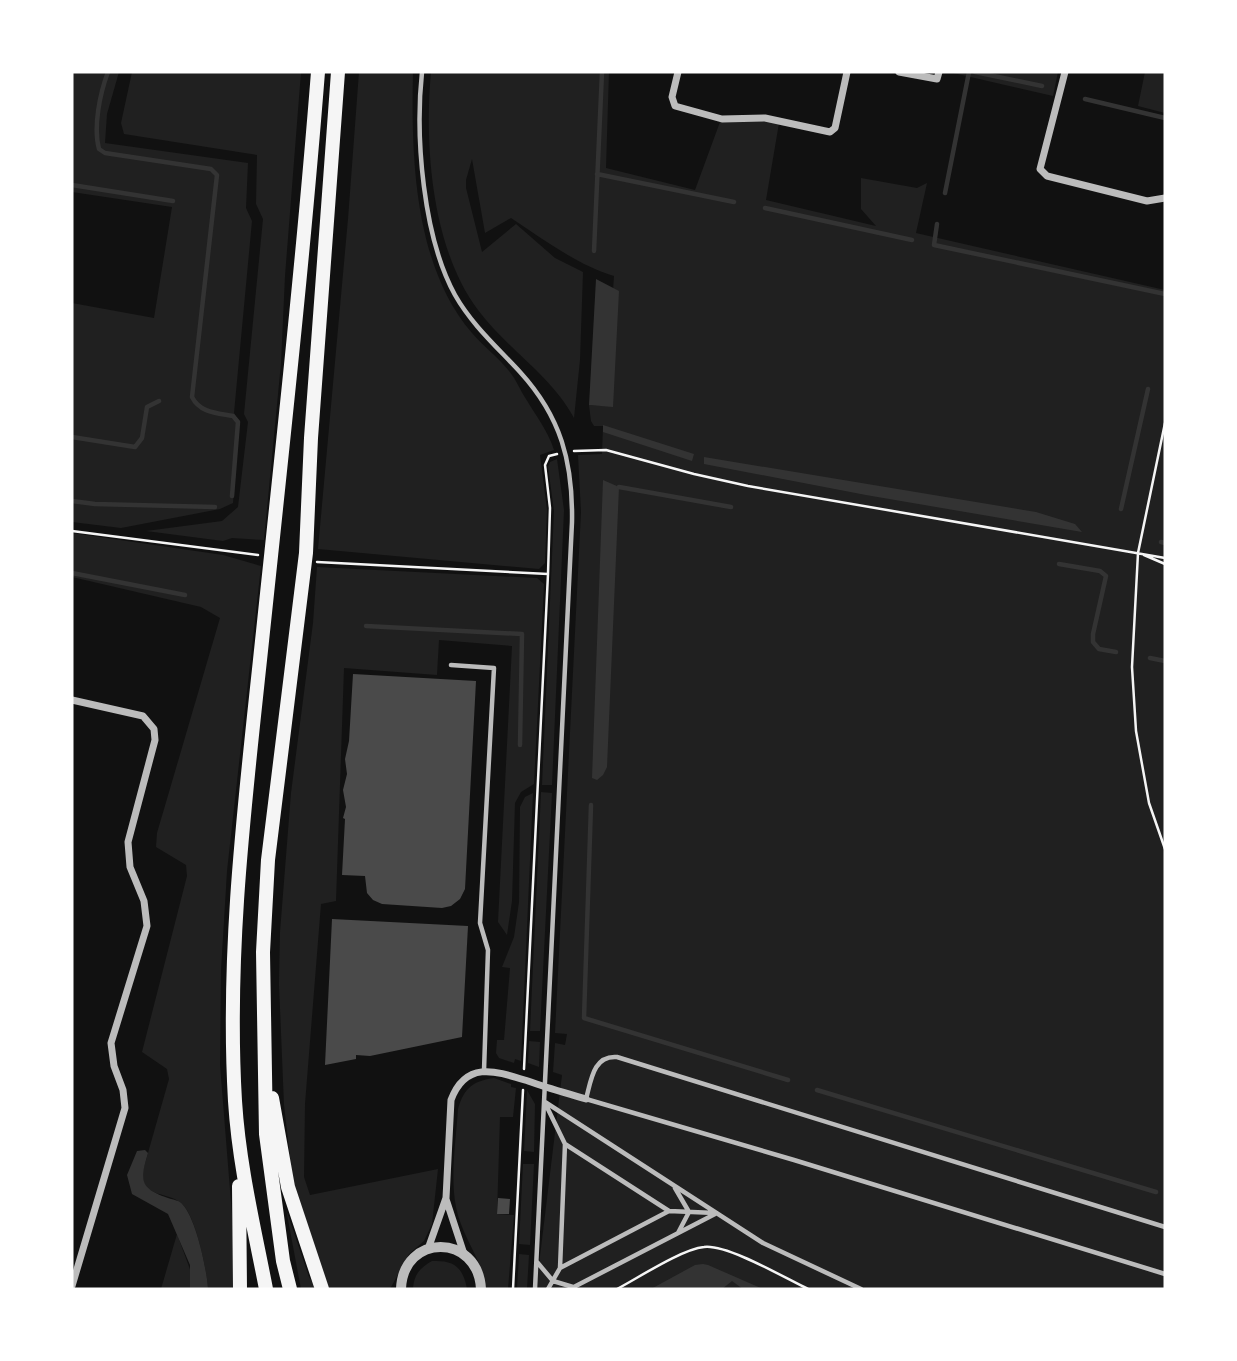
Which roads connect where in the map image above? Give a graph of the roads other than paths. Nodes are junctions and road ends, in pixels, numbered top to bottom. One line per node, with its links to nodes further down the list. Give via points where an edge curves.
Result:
1 (318, 72): 18 (highway, via 296,336 235,917 233,1046)
2 (338, 72): 12 (highway, via 306,552 268,860)
3 (422, 72): 14 (lane, via 421,154 440,262 470,318 542,400 567,452 571,483)
4 (678, 72): 5 (street, via 672,97 676,106 722,119 765,118 830,132 835,128)
5 (847, 72)
6 (899, 72): 7 (street, via 937,79)
7 (939, 72)
8 (1065, 72): 9 (street, via 1040,169 1048,176 1147,201)
9 (1165, 198)
10 (451, 665): 13 (lane, via 494,668 480,923 488,950)
11 (72, 700): 32 (street, via 143,716 154,729 155,740 128,842 130,867 144,901 147,926 111,1043 125,1108)
12 (263, 1044): 36 (highway, via 266,1134); 37 (highway, via 288,1187)
13 (484, 1071): 14 (street); 20 (street, via 464,1079 451,1100)
14 (545, 1086): 15 (street); 16 (lane)
15 (586, 1099): 24 (lane, via 597,1064 617,1058); 30 (lane)
16 (544, 1102): 17 (lane); 19 (lane); 28 (lane)
17 (565, 1144): 21 (lane); 29 (lane)
18 (239, 1149): 34 (highway); 35 (highway)
19 (674, 1186): 22 (lane); 23 (lane)
20 (446, 1198): 26 (street); 27 (street)
21 (669, 1211): 22 (lane); 29 (lane)
22 (689, 1212): 23 (lane); 25 (lane)
23 (716, 1213): 25 (lane); 42 (lane, via 776,1250)
24 (1165, 1227)
25 (677, 1233): 33 (lane)
26 (428, 1249): 27 (street, via 447,1247); 38 (street, via 407,1265)
27 (464, 1254): 39 (street, via 477,1269)
28 (537, 1261): 31 (lane); 40 (lane)
29 (560, 1268): 31 (lane)
30 (1165, 1274)
31 (553, 1281): 33 (lane); 41 (lane)
32 (72, 1286)
33 (571, 1288)
34 (240, 1289)
35 (266, 1289)
36 (290, 1289)
37 (322, 1289)
38 (401, 1289)
39 (481, 1289)
40 (535, 1289)
41 (548, 1289)
42 (861, 1289)

